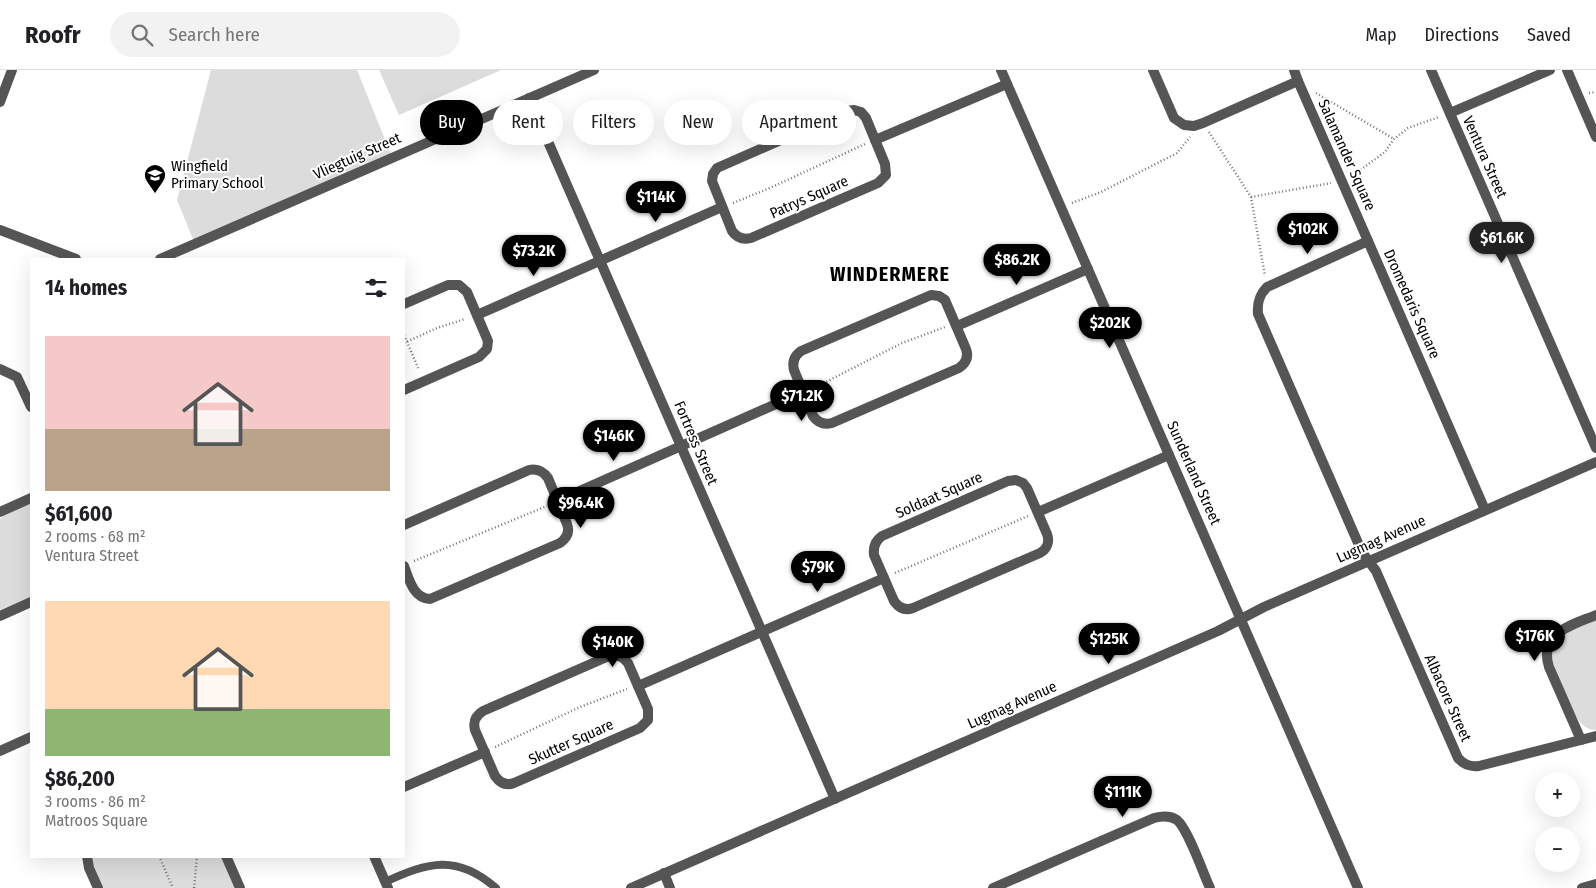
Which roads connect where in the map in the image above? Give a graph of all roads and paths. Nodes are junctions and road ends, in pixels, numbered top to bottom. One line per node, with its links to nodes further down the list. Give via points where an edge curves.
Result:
1 (12, 70): 12 (street)
2 (594, 70): 11 (street, Vliegtuig Street)
3 (1001, 70): 10 (street, Sunderland Street)
4 (1153, 70): 14 (street, via 1174,118 1184,125)
5 (1294, 70): 9 (street, Salamander Square)
6 (1431, 70): 13 (street, Ventura Street)
7 (1550, 70): 13 (street)
8 (1567, 70): 15 (street)
9 (1298, 81): 14 (street); 17 (path); 19 (street, Salamander Square)
10 (1007, 84): 18 (street); 22 (street, Sunderland Street)
11 (529, 98): 26 (street, Vliegtuig Street); 27 (street, Fortress Street)
12 (0, 102)
13 (1450, 113): 17 (path, via 1408,128); 40 (street, Ventura Street)
14 (1203, 123): 20 (path)
15 (1596, 137)
16 (1190, 138): 22 (path, via 1177,153 1101,192)
17 (1394, 139): 19 (path, via 1385,152)
18 (875, 140): 21 (path); 21 (street, Patrys Square, via 864,115 858,110 850,110 738,158 717,168 713,174 713,185); 21 (street, Patrys Square, via 886,167 886,175 878,183 748,239 734,234)
19 (1342, 181): 20 (path); 24 (street, Salamander Square)
20 (1250, 197): 29 (path)
21 (722, 207): 27 (street)
22 (1061, 208): 28 (street, Sunderland Street)
23 (0, 230): 25 (street)
24 (1368, 241): 29 (street, Dromedaris Square); 45 (street, Dromedaris Square)
25 (73, 258)
26 (162, 258)
27 (600, 261): 31 (street); 39 (street, Fortress Street)
28 (1088, 269): 32 (street); 41 (street, Sunderland Street)
29 (1267, 287): 49 (street, via 1258,299 1258,314 1362,552)
30 (405, 304): 31 (street, via 455,284 465,289)
31 (477, 315): 33 (path); 35 (street, via 488,342 485,352)
32 (956, 326): 37 (path, via 946,326 902,343); 37 (street, via 945,300 931,295 846,331 795,356 794,370); 37 (street, via 967,353 967,360 962,366 878,404 825,424 815,419)
33 (405, 342): 35 (path)
34 (0, 369): 38 (street, via 17,377)
35 (424, 381): 36 (street)
36 (405, 390)
37 (803, 392): 39 (street)
38 (30, 405)
39 (681, 446): 44 (street); 57 (street, Fortress Street)
40 (1596, 448)
41 (1169, 455): 47 (street); 56 (street, Sunderland Street)
42 (1596, 462): 45 (street, Lugmag Avenue)
43 (30, 498): 46 (street)
44 (557, 500): 48 (street, via 546,475 540,470 532,470); 50 (path); 51 (street, via 568,527 568,534 563,540 430,599 419,596)
45 (1485, 510): 49 (street, Lugmag Avenue)
46 (0, 512)
47 (1038, 512): 52 (path); 52 (street, Soldaat Square, via 1048,538 1043,551 913,608 906,609 896,604); 52 (street, Soldaat Square, via 1026,485 1020,481 1008,481 879,538 874,544 874,552)
48 (405, 525)
49 (1369, 561): 56 (street, Lugmag Avenue); 61 (street, Albacore Street, via 1461,762 1479,766)
50 (405, 566)
51 (405, 569)
52 (884, 578): 57 (street)
53 (30, 602): 55 (street)
54 (1596, 615): 61 (street, via 1558,632 1549,642 1546,654)
55 (0, 616)
56 (1241, 619): 65 (street, Lugmag Avenue, via 1218,632); 83 (street, Sunderland Street)
57 (762, 632): 58 (street); 65 (street, Fortress Street)
58 (638, 686): 63 (path, via 580,707); 63 (street, Skutter Square, via 626,660 617,655 609,656 479,713 474,727); 63 (street, Skutter Square, via 649,713 644,726 514,783 506,784 497,779)
59 (1596, 736): 61 (street, Albacore Street)
60 (30, 737): 62 (street)
61 (1581, 740)
62 (0, 751)
63 (485, 752): 64 (street)
64 (405, 787)
65 (835, 799): 71 (street, Lugmag Avenue)
66 (87, 858): 74 (street)
67 (161, 858): 75 (path)
68 (197, 858): 76 (path)
69 (227, 858): 77 (street)
70 (375, 858): 73 (street)
71 (664, 874): 79 (street, Lugmag Avenue); 80 (street)
72 (1596, 884): 84 (street)
73 (387, 885): 78 (lane, via 420,867 441,864 464,868)
74 (98, 888)
75 (173, 888)
76 (194, 888)
77 (240, 888)
78 (496, 888)
79 (631, 888)
80 (670, 888)
81 (993, 888): 82 (street, via 1154,818 1166,816 1182,826)
82 (1210, 888)
83 (1358, 888)
84 (1582, 888)

